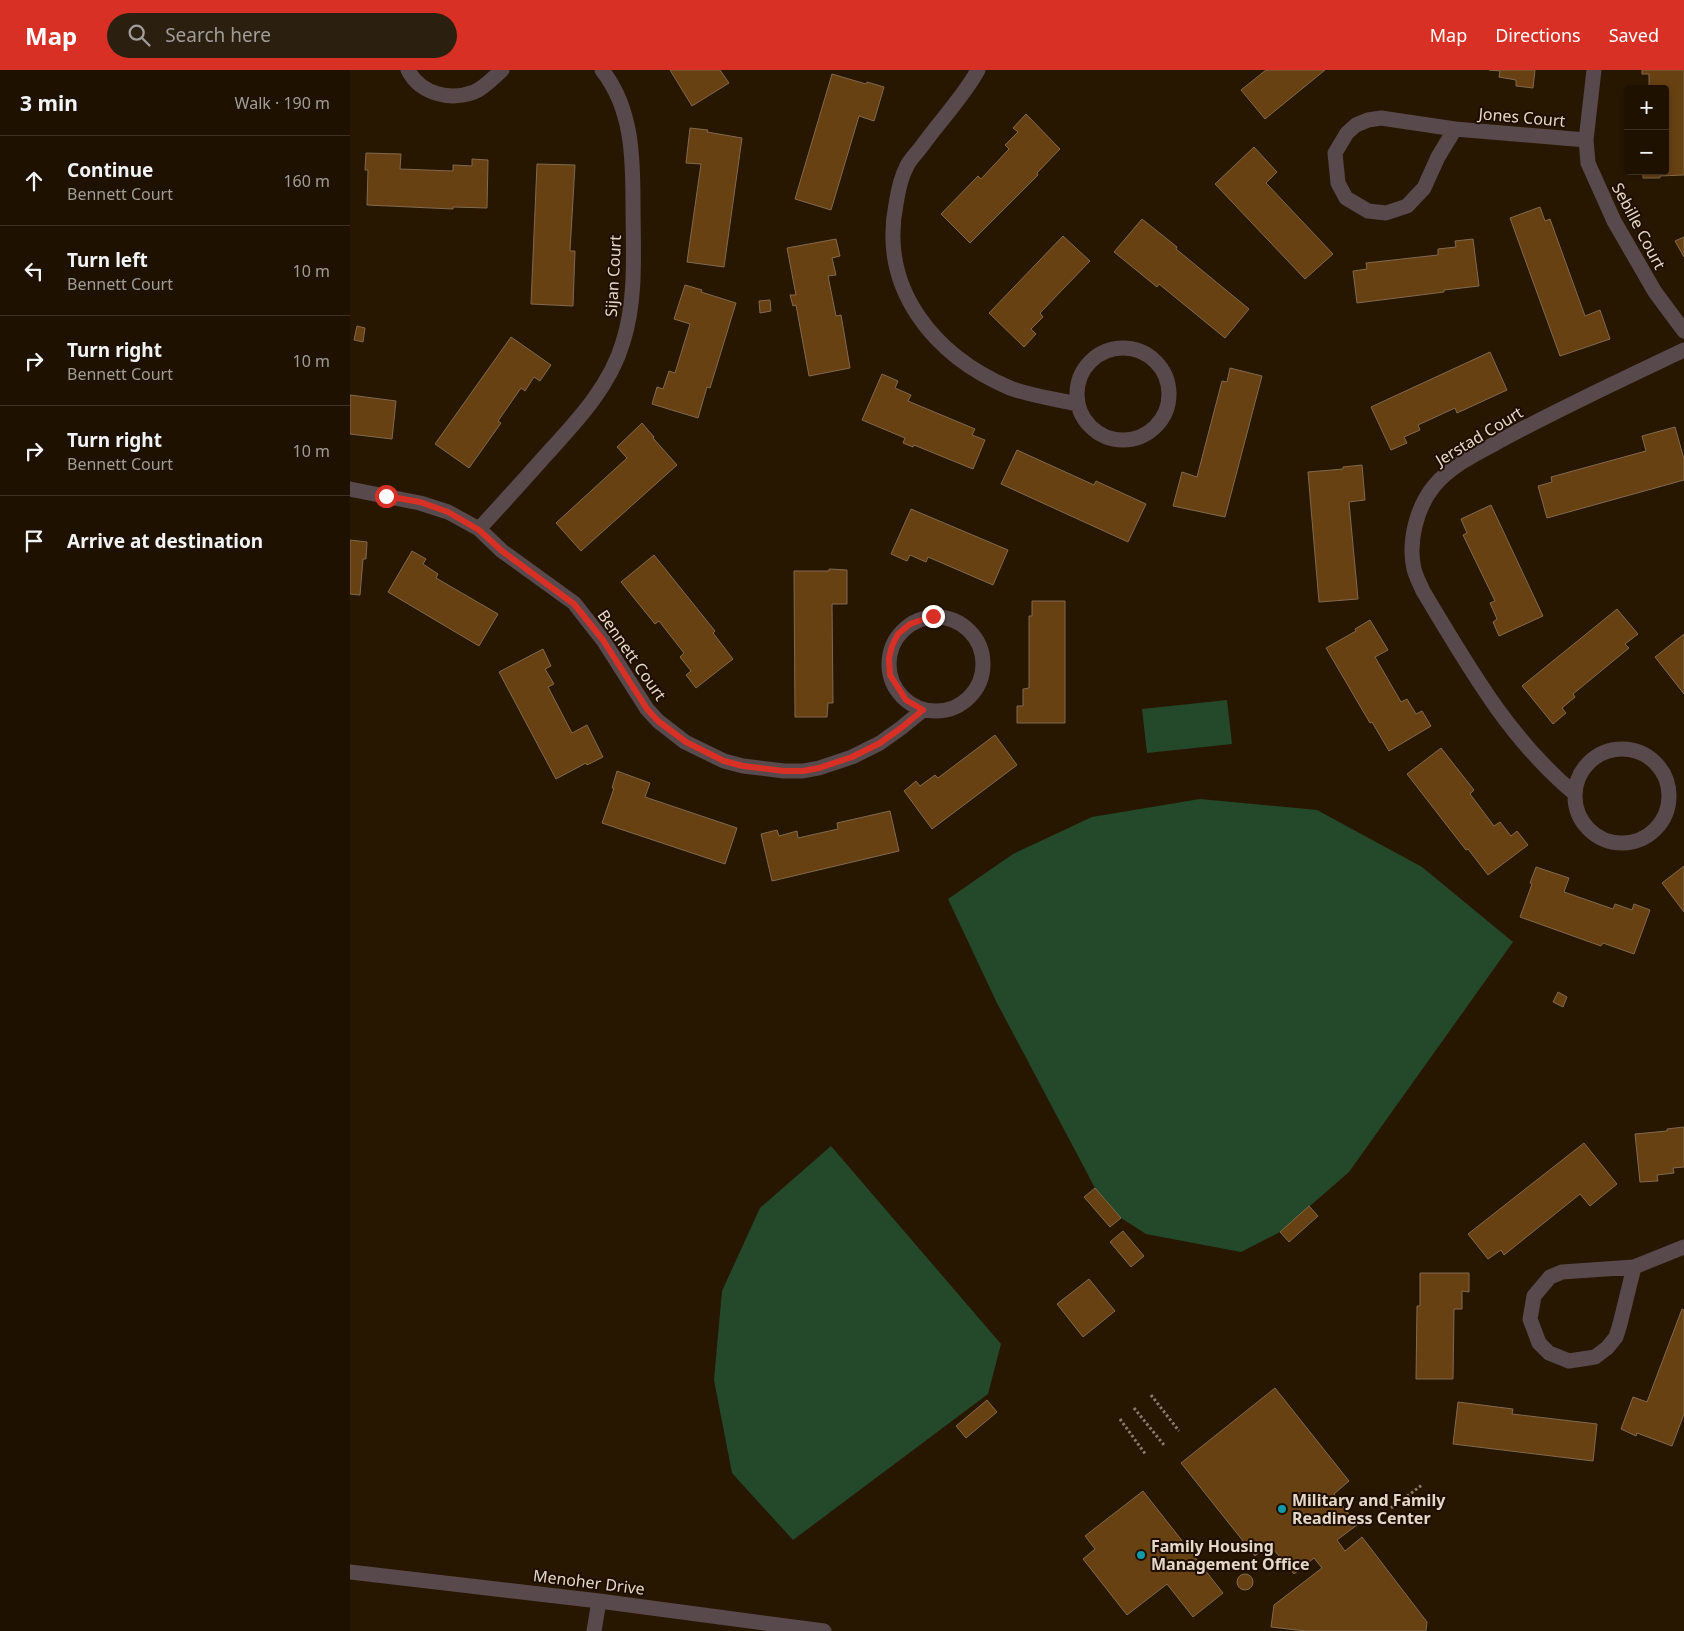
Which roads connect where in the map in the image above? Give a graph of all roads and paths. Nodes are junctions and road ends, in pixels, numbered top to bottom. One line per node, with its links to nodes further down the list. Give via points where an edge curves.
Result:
1 (408, 70): 2 (street, via 420,84 435,93 449,96 474,92)
2 (502, 70)
3 (602, 70): 12 (street, Sijan Court, via 619,96 631,140 632,289 628,325 611,371 590,405)
4 (978, 70): 10 (street, via 906,166 892,232 896,266 918,318 946,349 1008,387)
5 (1594, 70): 7 (street, Sebille Court)
6 (1455, 129): 6 (street, Jones Court, via 1382,118 1356,125 1335,153 1338,183 1346,198 1368,211 1386,213 1407,206 1424,188); 7 (street, Jones Court)
7 (1586, 140): 8 (street, Sebille Court, via 1588,163 1614,221 1655,292)
8 (1684, 331)
9 (1684, 350): 14 (street, Jerstad Court, via 1564,407 1465,461 1433,487 1417,520 1412,550 1414,570 1423,591 1495,708 1529,750)
10 (1077, 404): 10 (street, via 1083,420 1095,432 1111,439 1128,441 1145,436 1158,425 1167,410 1170,394 1166,376 1157,362 1143,352 1127,348 1109,349 1094,357 1082,370 1076,386)
11 (350, 489): 12 (street, Bennett Court, via 420,502 448,512)
12 (479, 530): 13 (street, Bennett Court, via 574,604 603,640 658,721 686,742 724,761 784,771 819,768 880,743)
13 (923, 710): 13 (street, via 906,700 890,675 892,646 898,634 910,624 933,616 950,618 964,625 978,640 984,661 978,687 968,700 946,710)
14 (1574, 793): 14 (street, via 1588,762 1603,752 1620,748 1638,750 1653,759 1664,773 1669,807 1661,823 1649,835 1633,842 1615,843 1599,837 1585,826 1577,810)
15 (1684, 1247): 16 (street)
16 (1634, 1267): 16 (street, via 1616,1337 1607,1348 1595,1357 1569,1361 1549,1353 1539,1344 1530,1319 1532,1304 1534,1296 1550,1277 1562,1272)
17 (1151, 1395): 20 (path)
18 (1134, 1408): 21 (path)
19 (1120, 1420): 22 (path)
20 (1180, 1432)
21 (1164, 1445)
22 (1146, 1455)
23 (1422, 1485): 24 (path)
24 (1391, 1508)
25 (350, 1572): 26 (street, Menoher Drive)
26 (599, 1601): 27 (street); 28 (street, Menoher Drive)
27 (594, 1631)
28 (824, 1631)

